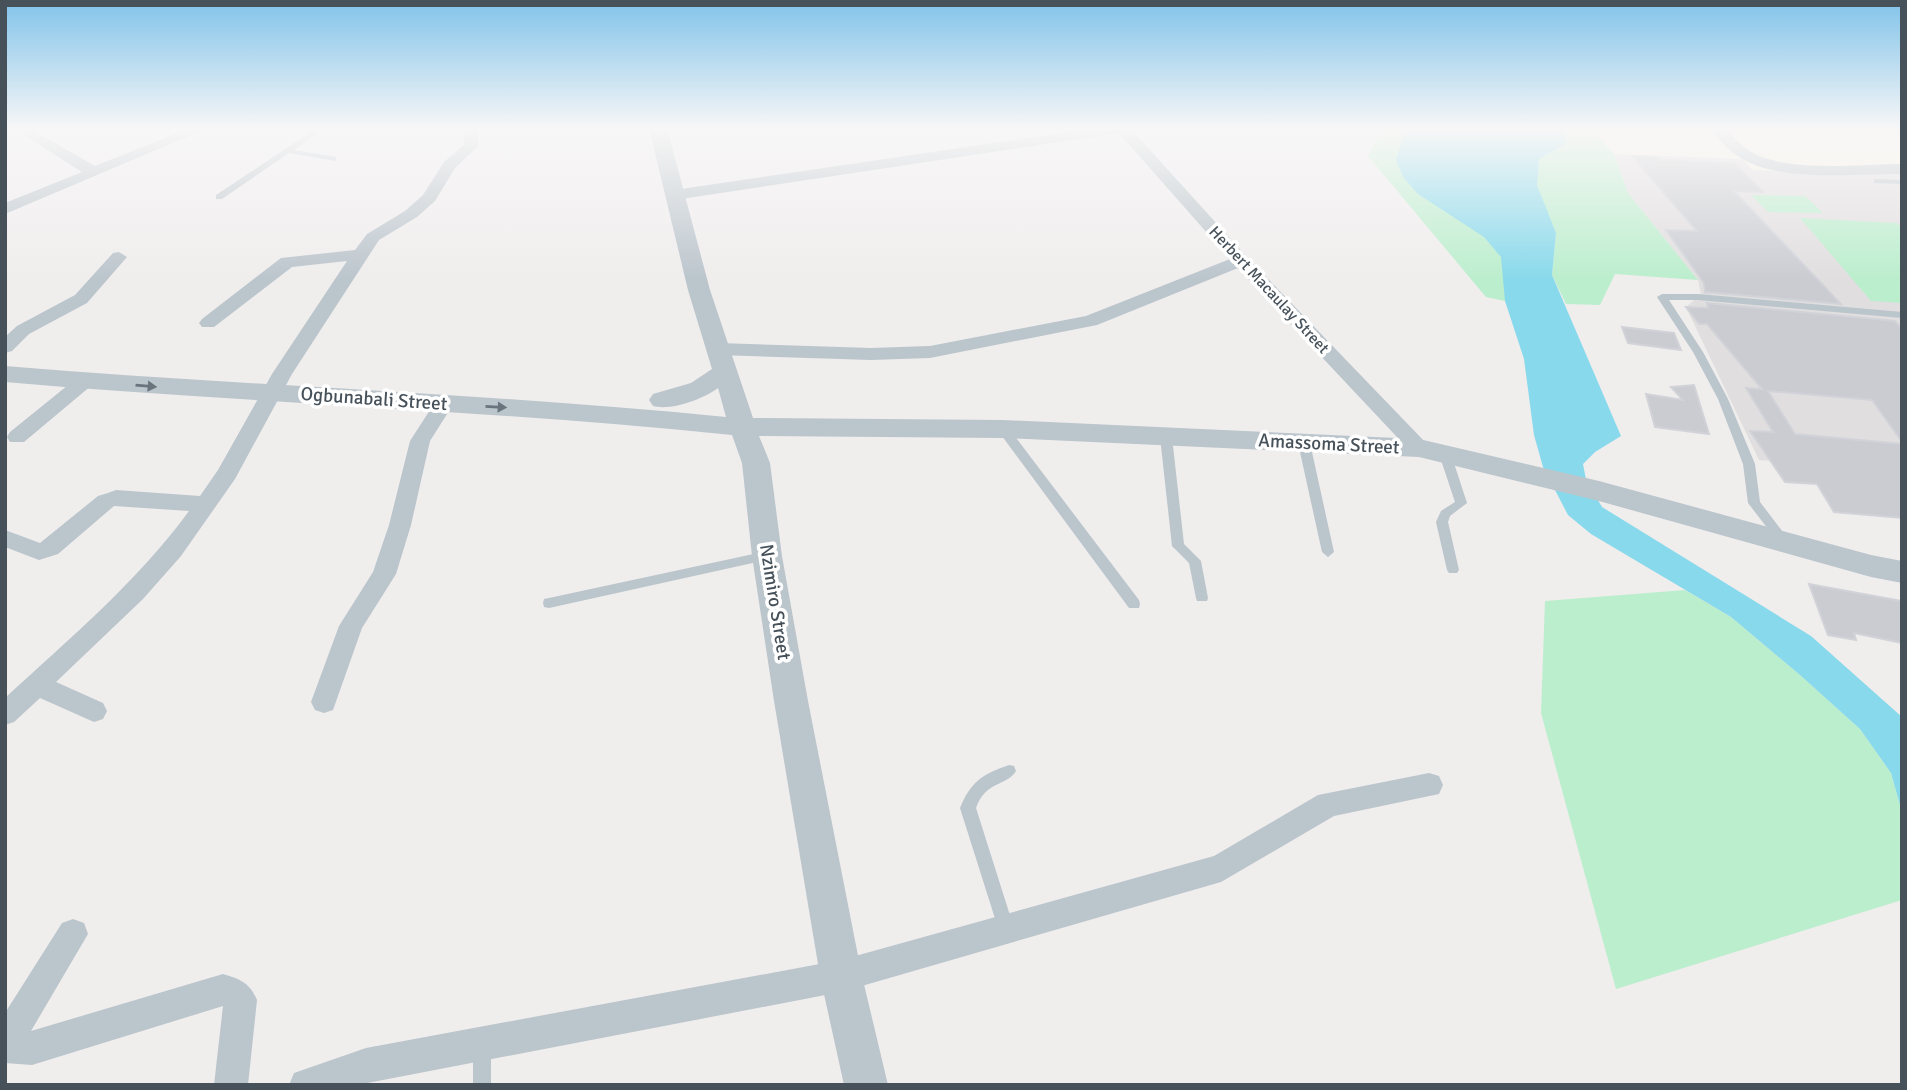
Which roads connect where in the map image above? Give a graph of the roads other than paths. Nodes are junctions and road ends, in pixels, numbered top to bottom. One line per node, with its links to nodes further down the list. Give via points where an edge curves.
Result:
1 (77, 179): 11 (street)
2 (247, 179): 10 (lane)
3 (441, 179): 12 (street, via 429,198 373,237)
4 (670, 179): 9 (street, Nzimiro Street)
5 (782, 179): 9 (street)
6 (1168, 179): 14 (street, Herbert Macaulay Street)
7 (1877, 181): 8 (lane)
8 (1902, 182)
9 (674, 195): 18 (street, Nzimiro Street)
10 (219, 197)
11 (5, 209)
12 (360, 255): 16 (street, via 287,262); 21 (street)
13 (119, 257): 17 (street, via 81,299 23,330)
14 (1241, 261): 18 (street, via 1091,321 930,352); 29 (street, Herbert Macaulay Street)
15 (1902, 315): 32 (lane, via 1662,297 1723,399 1749,464 1754,503)
16 (208, 323)
17 (5, 347)
18 (722, 361): 22 (street, via 700,389); 24 (street, Nzimiro Street)
19 (9, 373): 20 (street, Ogbunabali Street); 21 (street, Ogbunabali Street)
20 (85, 381): 21 (street, Ogbunabali Street, one-way to 21); 26 (street)
21 (276, 383): 22 (street, Ogbunabali Street); 23 (street, Ogbunabali Street); 30 (street, via 227,474)
22 (662, 400): 24 (street, Ogbunabali Street)
23 (444, 403): 24 (street, Ogbunabali Street, one-way to 24, via 650,416); 41 (street, via 419,441 384,574 351,626)
24 (739, 415): 25 (street, Amassoma Street); 34 (street, Nzimiro Street, via 757,463)
25 (1003, 429): 27 (street, Amassoma Street); 39 (lane)
26 (18, 436)
27 (1166, 437): 28 (street, Amassoma Street); 37 (lane, via 1178,546 1195,561)
28 (1304, 443): 29 (street, Amassoma Street); 33 (lane)
29 (1432, 451): 32 (street, Amassoma Street); 35 (lane, via 1461,503 1445,514 1442,522)
30 (206, 503): 31 (street, via 116,498 106,501 50,548 38,552); 40 (street, via 135,593)
31 (5, 538)
32 (1784, 542): 36 (street, Amassoma Street)
33 (1328, 552)
34 (767, 555): 38 (lane); 48 (street, Nzimiro Street)
35 (1453, 569)
36 (1902, 572)
37 (1202, 598)
38 (549, 603)
39 (1134, 604)
40 (38, 685): 42 (street); 43 (street)
41 (324, 702)
42 (94, 710)
43 (5, 714)
44 (1009, 771): 46 (lane, via 978,787 968,808)
45 (1429, 785): 46 (street, via 1328,804 1221,868)
46 (1006, 929): 48 (street)
47 (74, 934): 50 (street, via 7,1040 10,1048 32,1048 223,990 241,1000)
48 (841, 976): 49 (street); 53 (street, Nzimiro Street)
49 (482, 1043): 51 (street, via 366,1065); 52 (lane)
50 (231, 1085)
51 (306, 1085)
52 (482, 1085)
53 (866, 1085)

